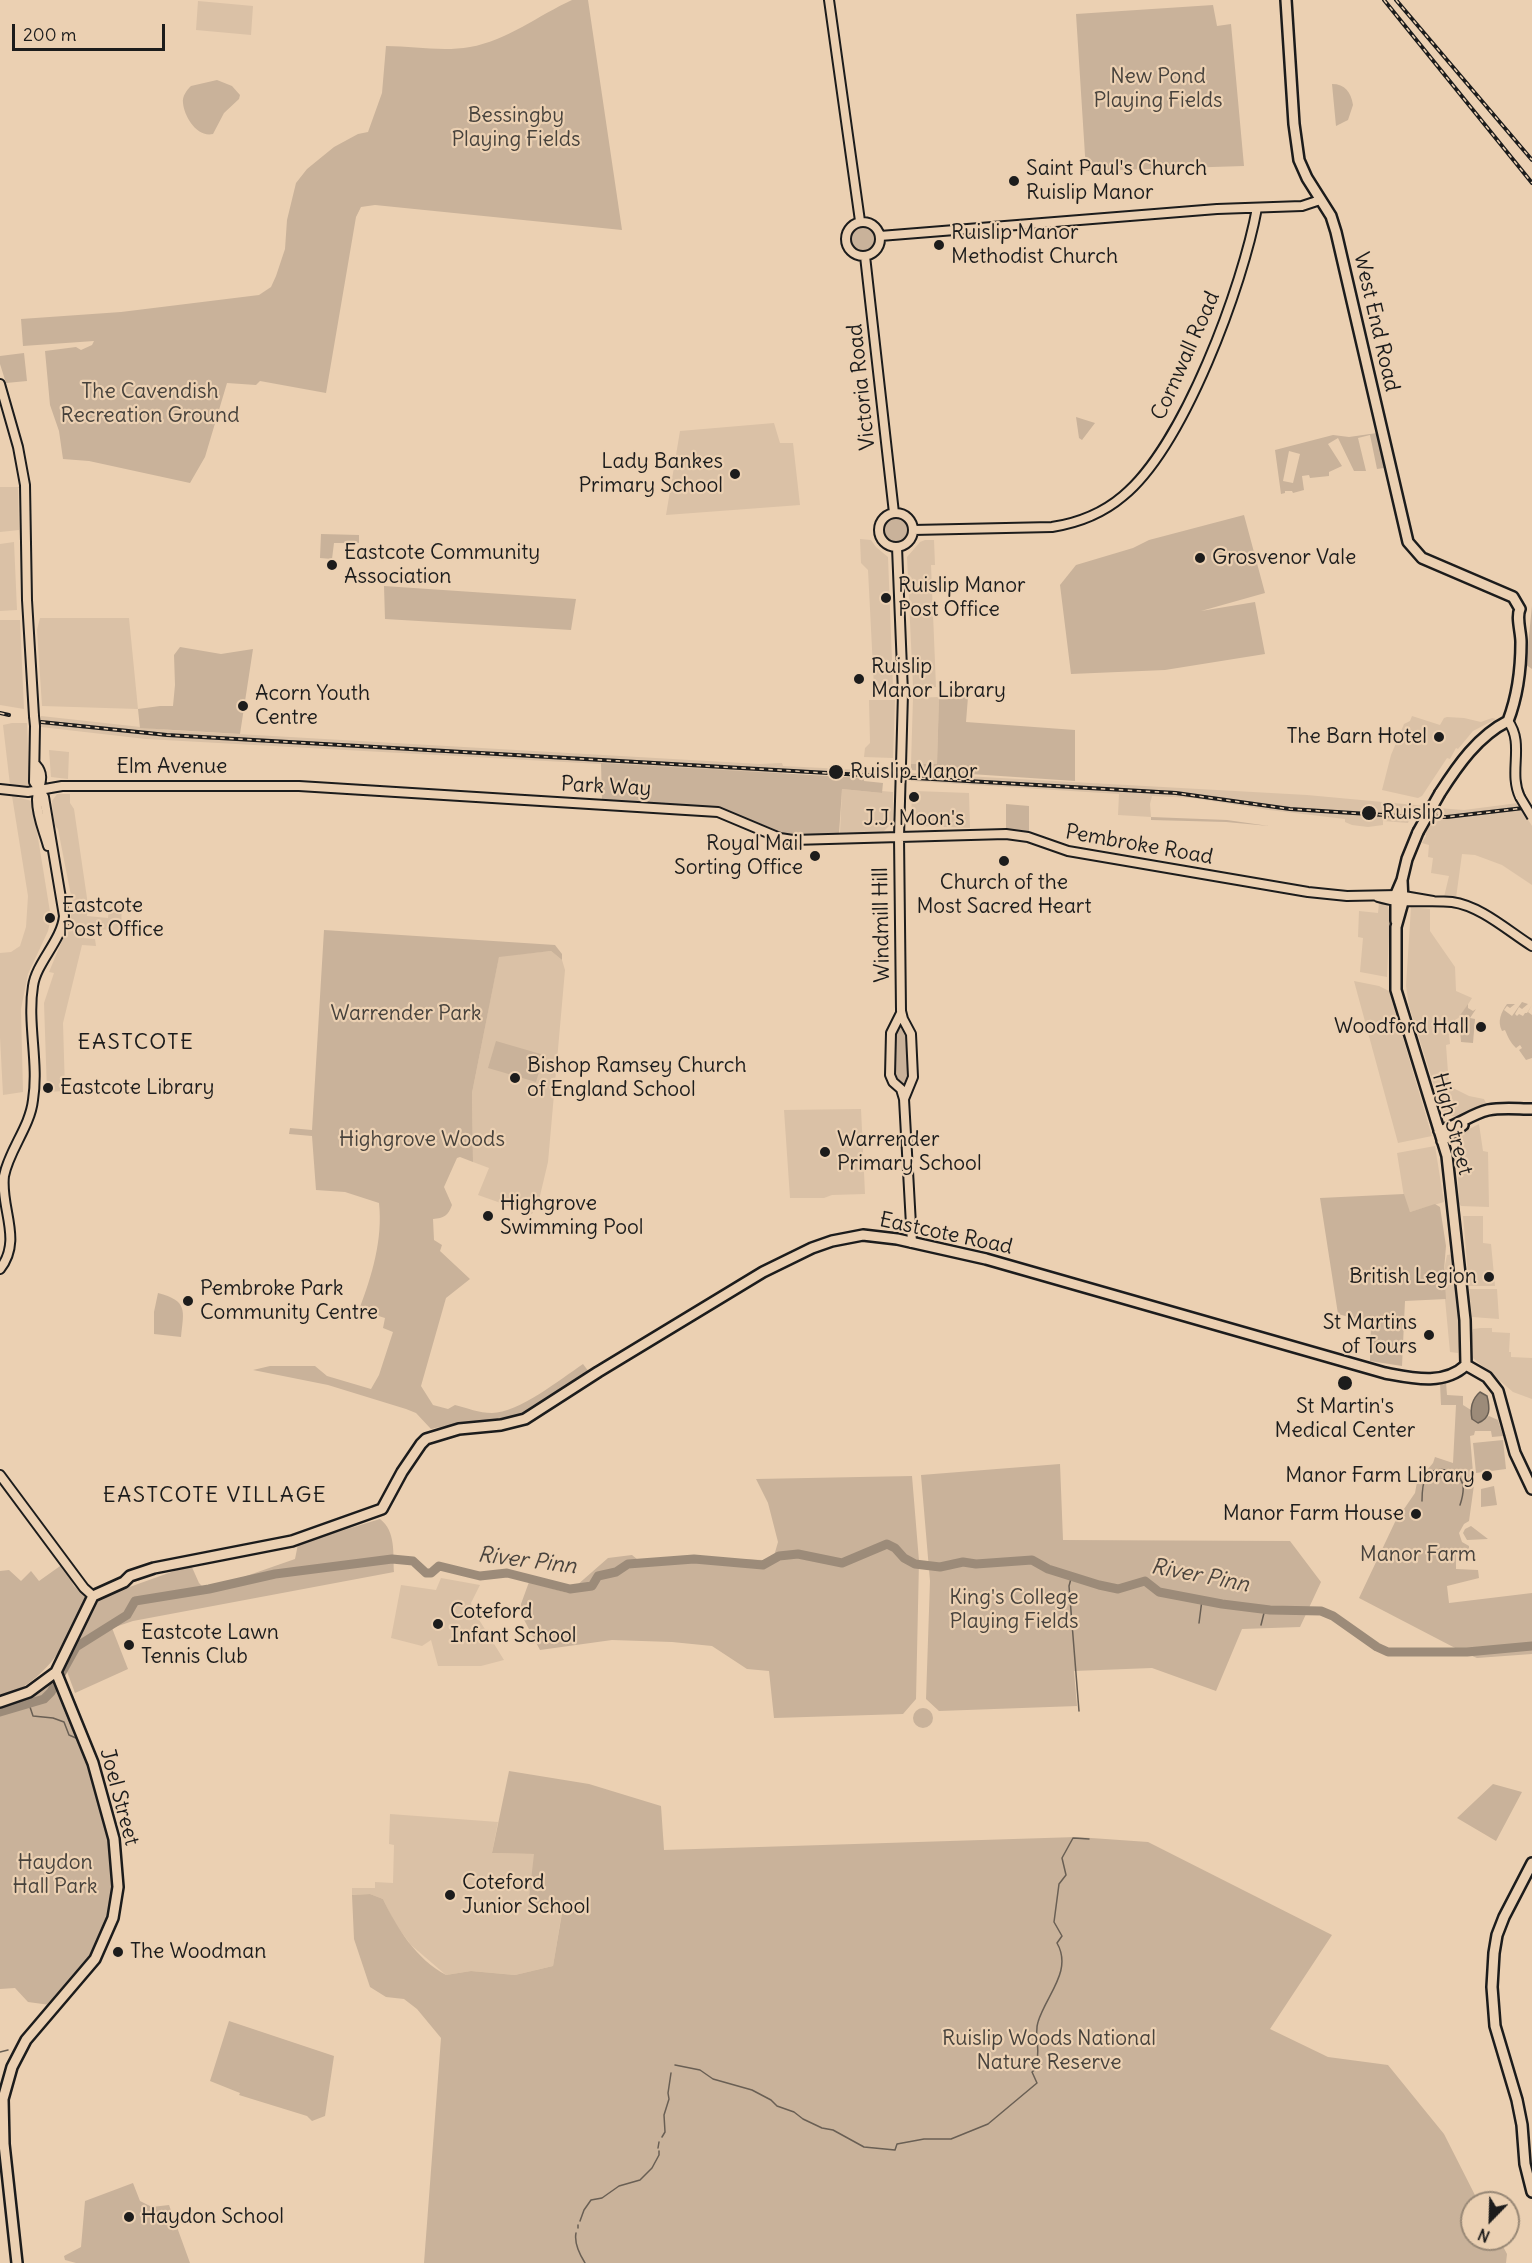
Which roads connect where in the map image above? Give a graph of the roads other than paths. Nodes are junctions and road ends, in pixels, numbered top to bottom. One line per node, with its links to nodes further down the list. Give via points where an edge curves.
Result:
1 (829, 0): 5 (street)
2 (1286, 0): 3 (main road, West End Road, via 1297,148 1302,170)
3 (1320, 200): 4 (street, via 1302,206); 12 (main road, West End Road, via 1336,232 1408,542 1422,558 1499,590 1518,613 1518,686)
4 (1257, 208): 6 (street); 10 (street, Cornwall Road, via 1236,288 1195,389 1164,446 1124,496 1099,512 1052,527)
5 (860, 221): 6 (street, via 874,226); 7 (street, via 847,230 845,241 854,254)
6 (880, 236): 7 (street, via 876,251)
7 (865, 256): 9 (street, Victoria Road)
8 (0, 384): 15 (street, bridge, via 18,447 26,500 27,600)
9 (894, 513): 10 (street, via 905,516); 11 (street, via 885,517 879,530 886,544)
10 (913, 530): 11 (street, via 910,540)
11 (897, 547): 17 (street, via 903,693)
12 (1508, 721): 16 (street, bridge, via 1517,739 1514,776); 18 (main road, bridge, via 1481,740 1440,793 1407,859)
13 (305, 786): 15 (street, Elm Avenue, via 62,786); 17 (street, Park Way, via 718,812 793,840)
14 (0, 789): 15 (street, Elm Avenue)
15 (40, 790): 27 (street, via 54,851 63,924 41,967 33,994 33,1102 4,1175 10,1246)
16 (1532, 817)
17 (899, 837): 18 (street, Pembroke Road, via 1018,835 1059,849 1239,881 1329,895); 20 (street, Windmill Hill)
18 (1398, 899): 19 (street, Pembroke Road, via 1458,903); 24 (main road, High Street, via 1397,998)
19 (1532, 946)
20 (901, 1011): 21 (street, Windmill Hill, via 912,1046 913,1077); 21 (street, Windmill Hill, via 891,1033 890,1075)
21 (904, 1099): 26 (street, Windmill Hill)
22 (1532, 1110): 23 (main road, via 1496,1109)
23 (1469, 1119): 24 (main road); 25 (main road)
24 (1439, 1131): 25 (main road, High Street)
25 (1442, 1141): 28 (main road, High Street, via 1466,1323)
26 (912, 1243): 28 (main road, Eastcote Road, via 986,1259 1385,1373 1445,1378); 31 (main road, Eastcote Road, via 863,1235 812,1248 743,1284 525,1419 431,1437 421,1444 382,1509 292,1541 154,1568)
27 (0, 1269)
28 (1466, 1365): 30 (main road, via 1495,1384 1515,1454)
29 (0, 1475): 31 (street)
30 (1532, 1489)
31 (93, 1596): 32 (main road)
32 (57, 1673): 33 (main road, via 29,1692); 36 (main road, Joel Street, via 93,1763 114,1839 118,1887 113,1918 95,1959 26,2040 12,2067 3,2099)
33 (0, 1702)
34 (1532, 1863): 35 (main road, via 1497,1935 1492,1987 1495,2026 1517,2100)
35 (1532, 2192)
36 (17, 2263)

